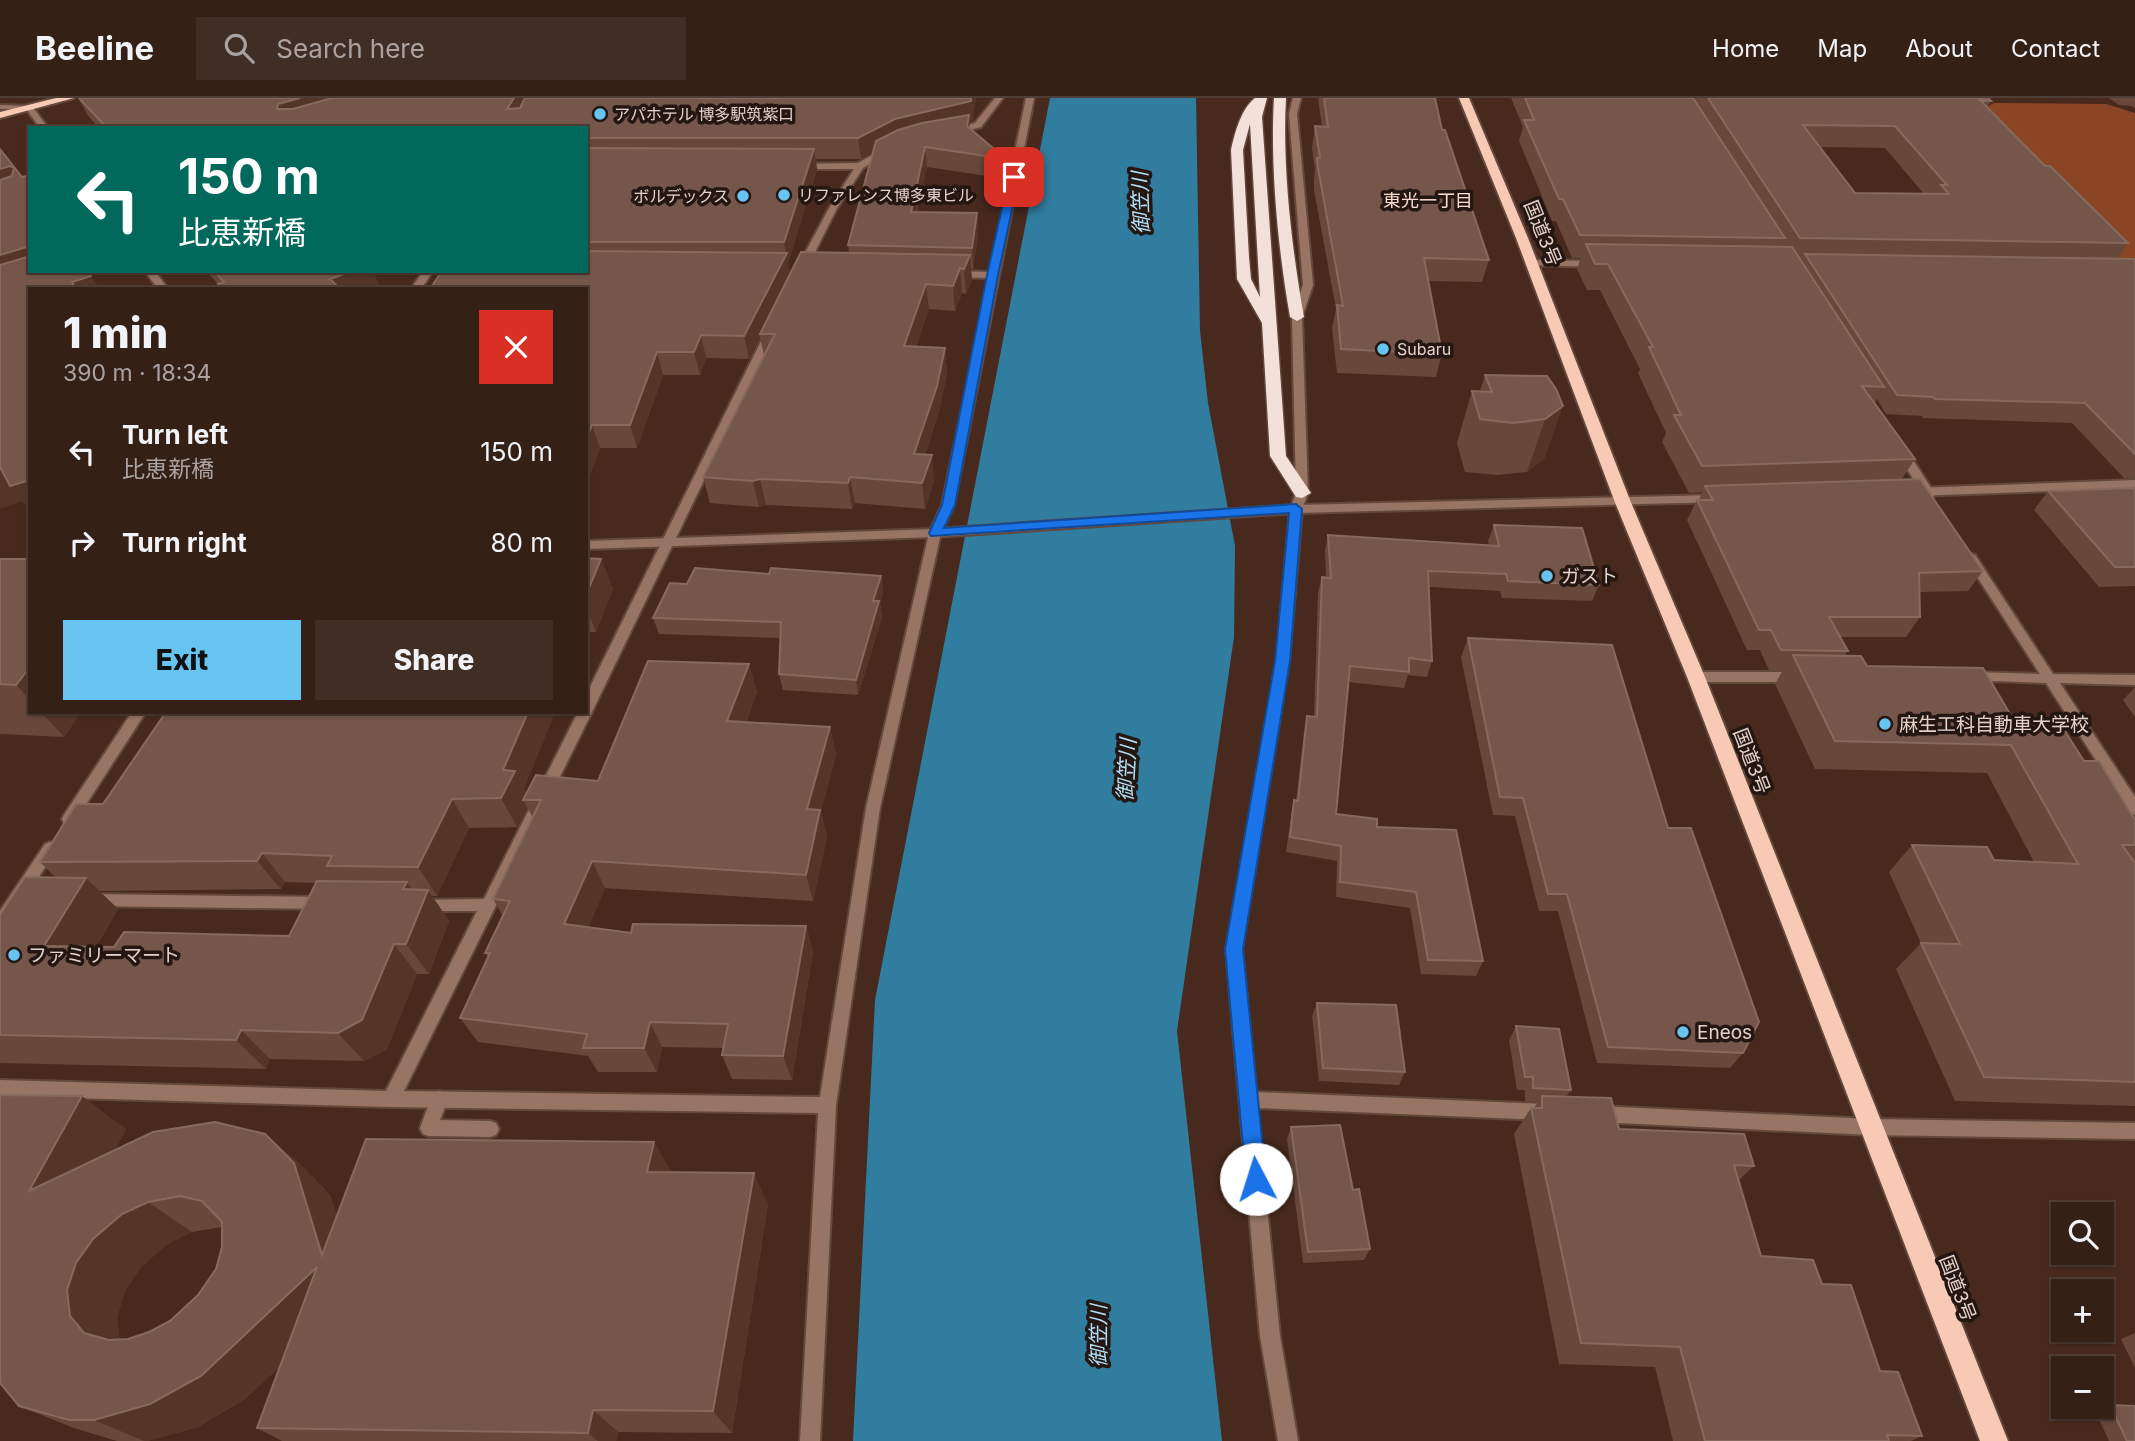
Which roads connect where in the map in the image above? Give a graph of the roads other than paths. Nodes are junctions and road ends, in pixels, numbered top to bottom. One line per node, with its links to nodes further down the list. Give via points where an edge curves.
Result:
1 (69, 98): 8 (highway)
2 (999, 98): 12 (street, via 978,125)
3 (1030, 98): 22 (street)
4 (1259, 98): 26 (highway, via 1256,117); 26 (highway, via 1241,131 1237,150 1244,279)
5 (1280, 98): 24 (highway, via 1278,132)
6 (1297, 98): 24 (street, via 1293,114 1308,285)
7 (1464, 98): 16 (highway, 国道3号)
8 (32, 103): 9 (street); 10 (highway); 11 (street)
9 (0, 107)
10 (0, 116)
11 (43, 126)
12 (946, 134)
13 (896, 146): 15 (street)
14 (791, 166): 15 (street)
15 (860, 166): 19 (street)
16 (1531, 263): 17 (street); 32 (highway, 国道3号)
17 (1616, 264)
18 (787, 270): 19 (street)
19 (801, 270): 20 (street); 23 (street)
20 (814, 270)
21 (938, 273): 22 (street)
22 (992, 275): 35 (street, via 948,505)
23 (795, 282)
24 (1297, 317): 33 (street)
25 (777, 318): 36 (street)
26 (1269, 327): 33 (highway, via 1278,456)
27 (1896, 443): 30 (street)
28 (2135, 484): 30 (street)
29 (1898, 492): 30 (street)
30 (1927, 492): 34 (street)
31 (1726, 498): 32 (street)
32 (1622, 500): 33 (street); 39 (highway, 国道3号)
33 (1299, 501): 35 (street); 58 (street, via 1283,661 1234,949)
34 (1934, 503)
35 (935, 533): 36 (street); 59 (street, via 873,808)
36 (670, 541): 37 (street); 44 (street)
37 (588, 545)
38 (1965, 549): 42 (street)
39 (1696, 677): 40 (street); 60 (highway, 国道3号)
40 (1806, 677)
41 (1955, 677): 42 (street)
42 (2051, 677): 43 (street); 47 (street)
43 (2135, 680)
44 (588, 704)
45 (138, 714): 48 (street)
46 (583, 714): 53 (street)
47 (2135, 809)
48 (16, 899): 49 (street); 54 (street)
49 (40, 900)
50 (79, 900): 51 (street)
51 (339, 904)
52 (407, 904): 53 (street)
53 (489, 905): 56 (street)
54 (0, 924)
55 (0, 1088): 56 (street)
56 (391, 1099): 57 (street)
57 (439, 1100): 59 (street); 61 (street, via 429,1128)
58 (1249, 1100): 60 (street); 64 (street, via 1270,1336)
59 (827, 1105): 63 (street)
60 (1870, 1127): 62 (street); 65 (highway, 国道3号)
61 (490, 1129)
62 (2135, 1131)
63 (810, 1441)
64 (1288, 1441)
65 (1994, 1441)

